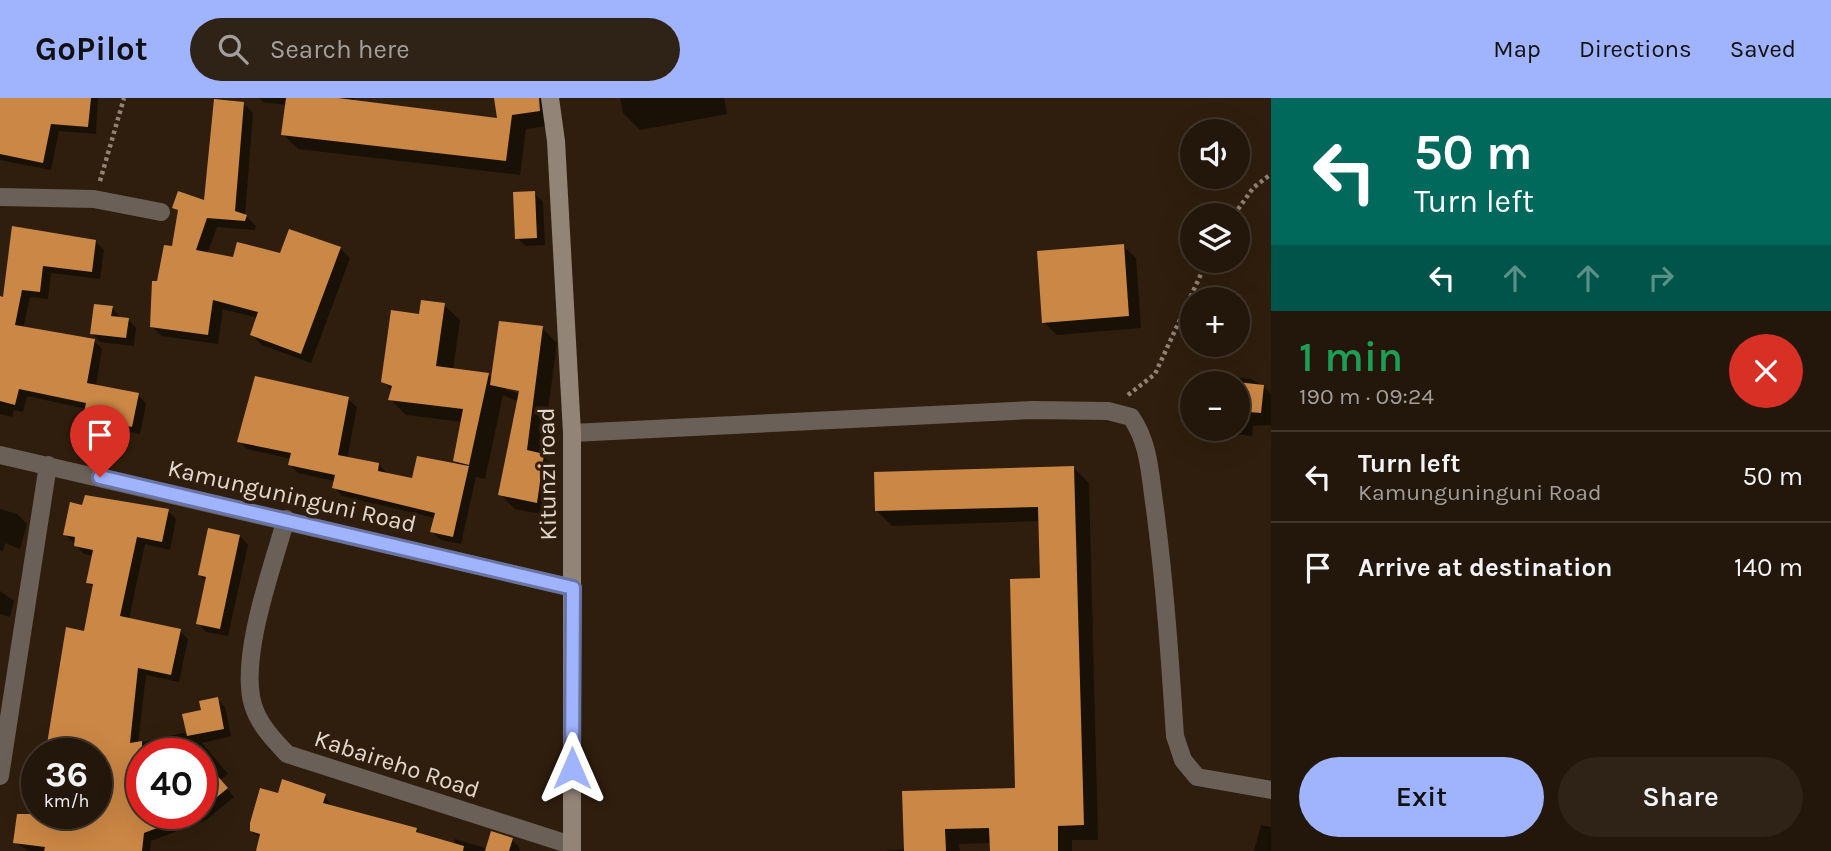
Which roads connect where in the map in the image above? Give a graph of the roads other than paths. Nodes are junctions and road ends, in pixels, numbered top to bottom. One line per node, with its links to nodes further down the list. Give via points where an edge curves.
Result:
1 (550, 98): 4 (street, Kitunzi road)
2 (0, 197): 3 (street, via 94,199)
3 (161, 212)
4 (572, 433): 8 (street, Kitunzi road); 10 (street, via 1032,410 1108,411 1131,416 1144,436 1165,582 1175,736 1183,760 1197,777)
5 (0, 455): 6 (street, Kamunguninguni Road)
6 (48, 465): 7 (street, Kamunguninguni Road); 9 (street)
7 (286, 519): 8 (street, Kamunguninguni Road); 11 (street, Kabaireho Road, via 247,678 253,708 267,732 287,754 300,759)
8 (573, 588): 11 (street, Kitunzi road)
9 (0, 776)
10 (1271, 790)
11 (571, 848)

